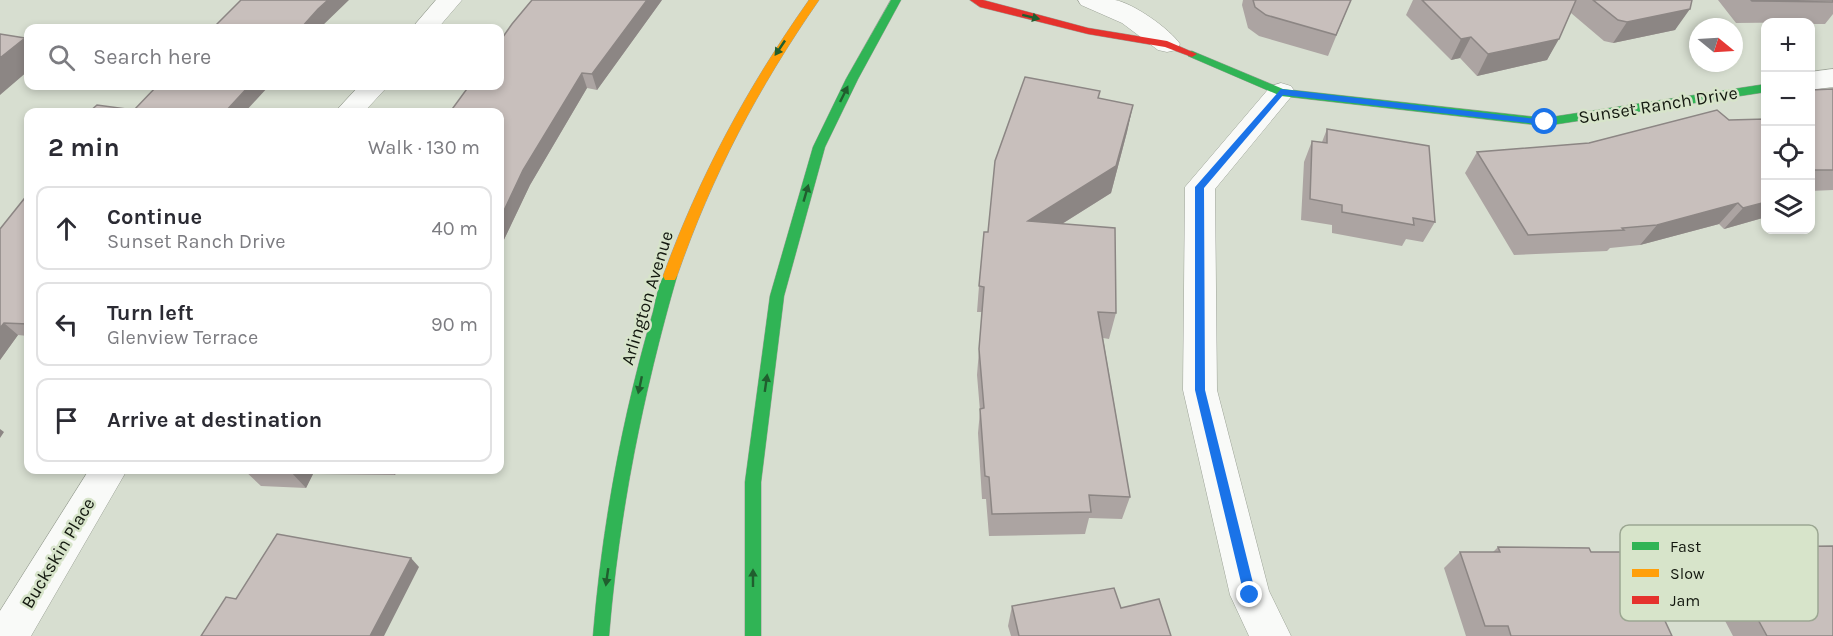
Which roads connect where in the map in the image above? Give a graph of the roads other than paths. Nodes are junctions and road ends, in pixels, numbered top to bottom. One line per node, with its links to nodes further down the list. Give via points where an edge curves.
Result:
1 (450, 0): 6 (street)
2 (814, 0): 16 (main road, Arlington Avenue, one-way to 16, via 742,110 701,189 668,279 620,479)
3 (896, 0): 17 (main road, one-way to 3, via 753,482 777,296 819,147)
4 (975, 0): 7 (main road, Sunset Ranch Drive, one-way to 7, via 1088,31)
5 (1090, 0): 7 (street, Sunset Ranch Drive, via 1118,8 1139,20)
6 (428, 24)
7 (1167, 44): 12 (main road, Sunset Ranch Drive)
8 (1833, 78): 9 (street)
9 (1815, 80)
10 (1761, 89): 12 (main road, Sunset Ranch Drive, via 1545,122)
11 (370, 90): 13 (street)
12 (1281, 92): 18 (street, via 1200,187 1200,390 1250,595)
13 (354, 108)
14 (107, 474): 15 (street, Buckskin Place)
15 (8, 636)
16 (601, 636)
17 (753, 636)
18 (1270, 636)

